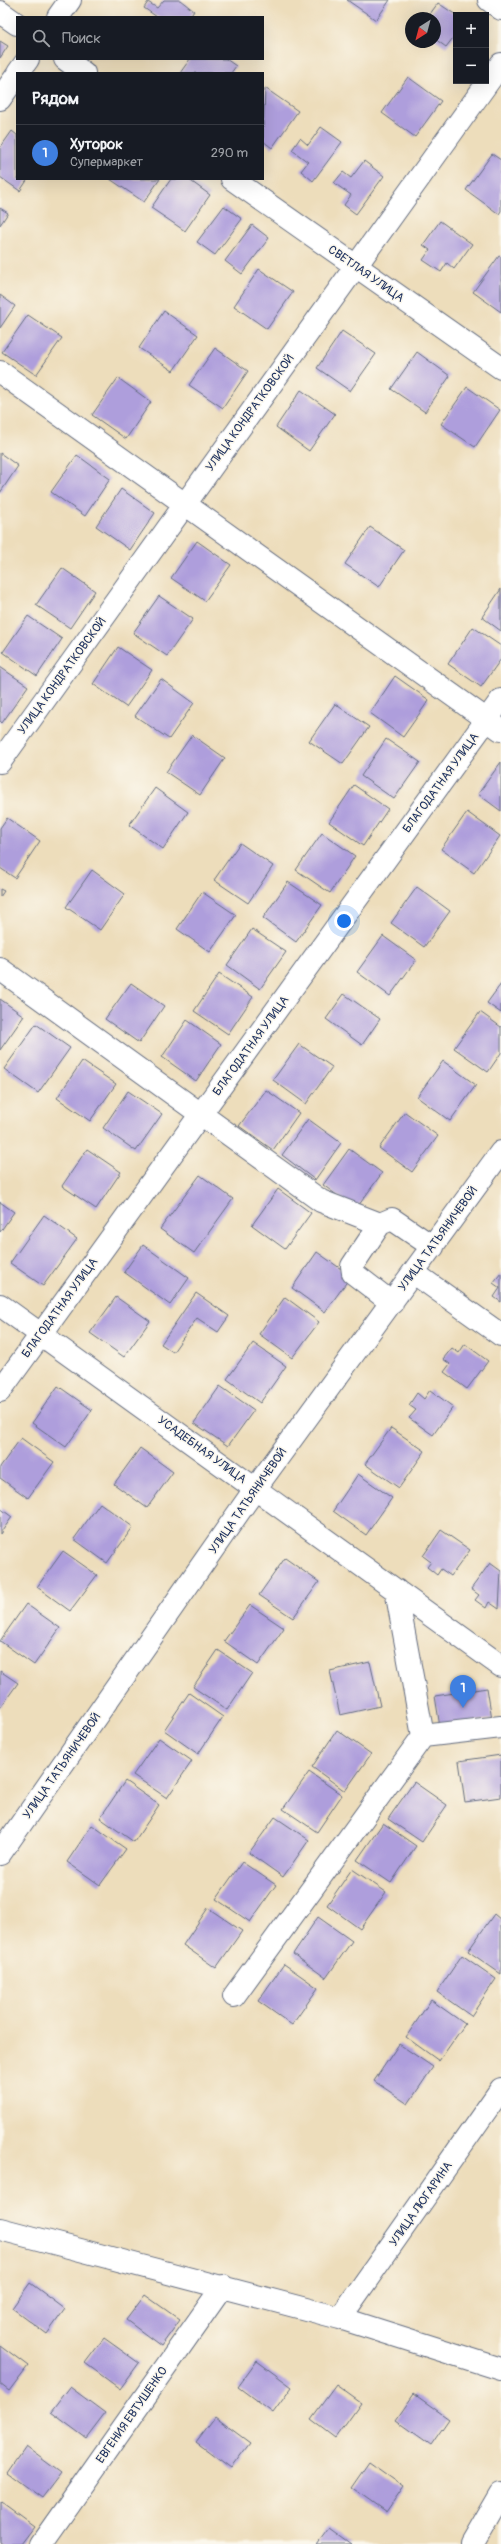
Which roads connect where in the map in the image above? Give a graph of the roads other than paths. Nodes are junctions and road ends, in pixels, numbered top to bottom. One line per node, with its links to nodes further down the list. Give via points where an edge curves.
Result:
1 (70, 0): 5 (street)
2 (489, 0): 3 (street)
3 (501, 9)
4 (0, 12): 6 (street)
5 (59, 16)
6 (16, 23)
7 (27, 60): 10 (street)
8 (66, 60): 11 (street)
9 (501, 64): 15 (street, УЛИЦА КОНДРАТКОВСКОЙ)
10 (19, 72)
11 (83, 72)
12 (16, 77): 13 (street)
13 (0, 99)
14 (233, 180): 15 (street, СВЕТЛАЯ УЛИЦА)
15 (355, 267): 16 (street, СВЕТЛАЯ УЛИЦА); 18 (street, УЛИЦА КОНДРАТКОВСКОЙ)
16 (501, 368)
17 (0, 372): 18 (street)
18 (185, 504): 20 (street); 21 (street, УЛИЦА КОНДРАТКОВСКОЙ)
19 (501, 700): 20 (street, БЛАГОДАТНАЯ УЛИЦА)
20 (494, 725): 23 (street, БЛАГОДАТНАЯ УЛИЦА)
21 (0, 762)
22 (0, 969): 23 (street)
23 (201, 1114): 25 (street, via 321,1201); 30 (street, БЛАГОДАТНАЯ УЛИЦА)
24 (501, 1152): 26 (street, УЛИЦА ТАТЬЯНИЧЕВОЙ)
25 (380, 1224): 26 (street, via 392,1219); 28 (street, via 352,1266 353,1273)
26 (433, 1247): 27 (street, УЛИЦА ТАТЬЯНИЧЕВОЙ)
27 (414, 1273): 28 (street, УЛИЦА ТАТЬЯНИЧЕВОЙ); 31 (street)
28 (392, 1303): 33 (street, УЛИЦА ТАТЬЯНИЧЕВОЙ)
29 (0, 1305): 30 (street, УСАДЕБНАЯ УЛИЦА)
30 (42, 1334): 32 (street, БЛАГОДАТНАЯ УЛИЦА); 33 (street, УСАДЕБНАЯ УЛИЦА)
31 (501, 1335)
32 (0, 1391)
33 (255, 1489): 34 (street, УСАДЕБНАЯ УЛИЦА); 38 (street, УЛИЦА ТАТЬЯНИЧЕВОЙ)
34 (396, 1590): 35 (street, УСАДЕБНАЯ УЛИЦА); 37 (street)
35 (501, 1666)
36 (501, 1726): 37 (street)
37 (423, 1736): 39 (street)
38 (0, 1854)
39 (234, 1996)
40 (501, 2089): 43 (street, УЛИЦА ЛЮГАРИНА)
41 (0, 2229): 42 (street)
42 (223, 2286): 43 (street); 46 (street, ЕВГЕНИЯ ЕВТУШЕНКО)
43 (340, 2318): 44 (street)
44 (501, 2369)
45 (501, 2494): 47 (street)
46 (41, 2544)
47 (472, 2544)

